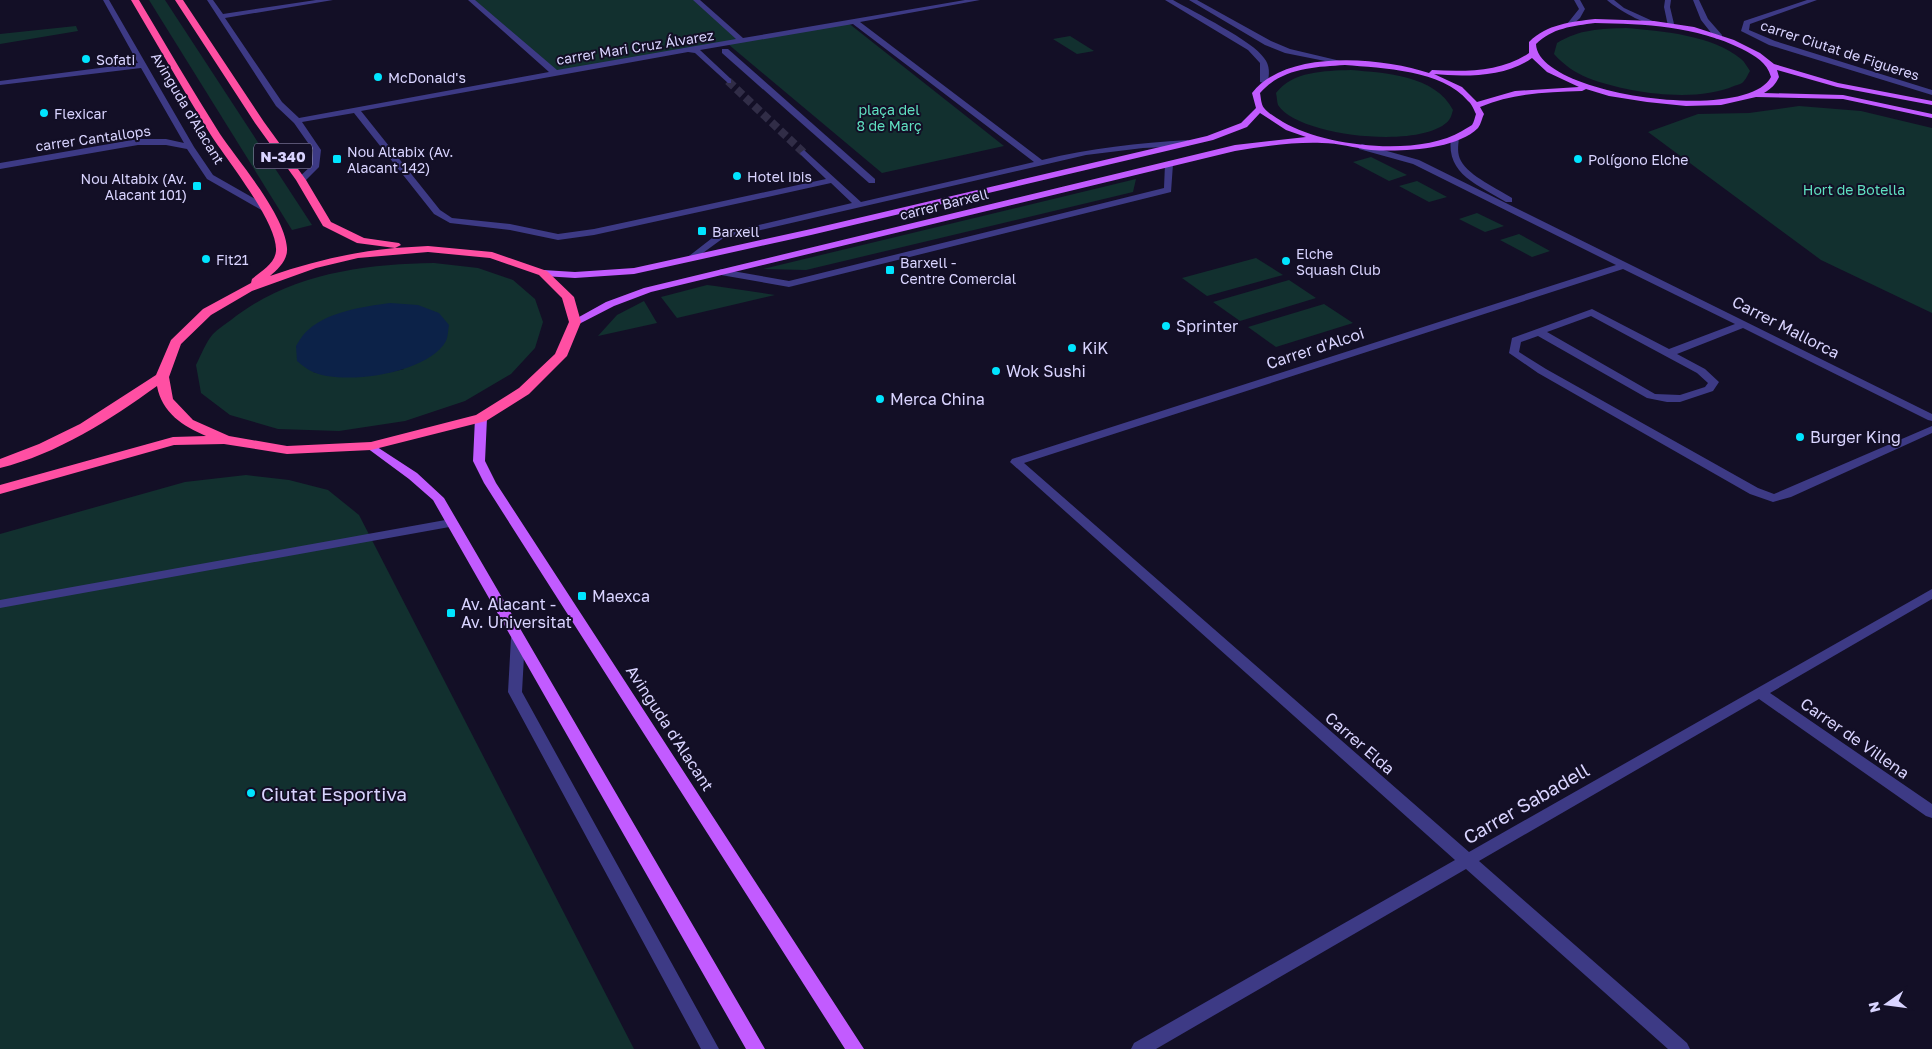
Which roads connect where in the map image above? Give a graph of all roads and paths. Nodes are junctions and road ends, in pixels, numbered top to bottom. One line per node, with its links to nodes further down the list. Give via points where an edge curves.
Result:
1 (106, 0): 27 (street, Avinguda d'Alacant)
2 (135, 0): 56 (highway, Avinguda d'Alacant / N-340, via 216,136)
3 (179, 0): 52 (highway, N-340)
4 (210, 0): 16 (street)
5 (330, 0): 16 (street)
6 (471, 0): 30 (street)
7 (696, 0): 22 (street)
8 (977, 0): 17 (street, carrer Mari Cruz Álvarez)
9 (1168, 0): 32 (street, via 1262,57 1266,68)
10 (1192, 0): 26 (street, via 1268,43 1288,51)
11 (1578, 0): 19 (street, via 1582,9)
12 (1610, 0): 18 (street)
13 (1668, 0): 20 (street)
14 (1696, 0): 21 (street, via 1705,20)
15 (1814, 0): 35 (street, carrer Ciutat de Figueres, via 1746,25 1746,31 1772,43)
16 (221, 16): 42 (street, via 279,104)
17 (854, 21): 22 (street, carrer Mari Cruz Álvarez); 49 (street)
18 (1653, 23): 19 (main road); 20 (main road)
19 (1570, 24): 25 (main road, via 1539,36 1532,44)
20 (1672, 26): 21 (main road)
21 (1719, 37): 28 (main road, via 1750,50)
22 (742, 41): 23 (street, carrer Mari Cruz Álvarez)
23 (691, 51): 30 (street, carrer Mari Cruz Álvarez); 31 (street, via 697,51)
24 (725, 51): 54 (street)
25 (1533, 54): 29 (main road, via 1520,63 1474,71 1447,74); 34 (main road, via 1552,72)
26 (1345, 63): 29 (main road); 32 (main road, via 1299,67)
27 (143, 65): 33 (street); 46 (street, Avinguda d'Alacant)
28 (1771, 66): 36 (main road, via 1775,77 1770,87); 37 (main road, carrer Ciutat de Figueres, via 1837,84)
29 (1412, 70): 38 (main road, via 1462,90)
30 (555, 73): 40 (street, carrer Mari Cruz Álvarez)
31 (728, 81)
32 (1264, 82): 39 (main road, via 1256,93)
33 (0, 83)
34 (1592, 89): 36 (main road, via 1627,97 1682,103 1731,101); 38 (main road, via 1508,94)
35 (1930, 91)
36 (1756, 95): 41 (main road, via 1843,97)
37 (1932, 103)
38 (1477, 105): 43 (main road, via 1480,114 1475,126)
39 (1260, 108): 44 (main road, via 1279,124); 45 (main road, carrer Barxell, via 1244,125)
40 (355, 109): 42 (street, carrer Mari Cruz Álvarez); 53 (street, via 437,212 450,220 574,236)
41 (1932, 116)
42 (297, 121): 52 (street, via 317,150 315,168)
43 (1455, 138): 47 (main road, via 1411,147); 59 (street, Carrer Mallorca, via 1457,163 1475,179)
44 (1325, 140): 47 (main road); 50 (main road, carrer Barxell, via 1264,142)
45 (1188, 143): 49 (street, via 1112,148); 58 (main road, carrer Barxell)
46 (190, 147): 51 (street, carrer Cantallops, via 166,142 138,142); 56 (street, Avinguda d'Alacant, via 210,177)
47 (1361, 147): 59 (street, Carrer Mallorca, via 1416,162)
48 (804, 153): 53 (street)
49 (1041, 163): 55 (street)
50 (1168, 164): 60 (main road, carrer Barxell); 60 (street, via 1168,190 789,284)
51 (0, 166)
52 (300, 180): 57 (highway, N-340, via 327,224 361,241)
53 (832, 180): 55 (street)
54 (872, 181)
55 (859, 205): 58 (street, via 719,238)
56 (266, 209): 62 (highway, Avinguda d'Alacant / N-340, via 282,250 277,264)
57 (428, 249): 61 (highway, N-340, via 492,255); 62 (highway, N-340, via 358,255 313,265)
58 (692, 258): 61 (main road, carrer Barxell, via 607,274)
59 (1625, 265): 64 (street, Carrer Mallorca); 73 (street, Carrer d'Alcoi)
60 (721, 272): 63 (main road, carrer Barxell, via 648,290)
61 (543, 273): 63 (highway, N-340, via 568,296)
62 (248, 288): 67 (highway, N-340, via 207,312 175,343)
63 (575, 322): 68 (highway, via 561,356 524,391)
64 (1744, 324): 66 (street); 69 (street, Carrer Mallorca)
65 (1537, 331): 66 (street, via 1592,312); 66 (street, via 1651,396 1678,400 1709,389 1714,382); 70 (street, via 1516,340 1514,353 1754,491 1774,498)
66 (1669, 354)
67 (162, 377): 71 (highway, via 166,400 188,423); 74 (highway, via 69,437)
68 (481, 418): 72 (highway); 85 (main road, Avinguda d'Alacant, via 479,461 490,483)
69 (1932, 418)
70 (1932, 429)
71 (226, 440): 72 (highway, via 287,450); 75 (highway, via 173,441)
72 (371, 446): 76 (main road, via 438,498)
73 (1016, 462): 82 (street, Carrer Elda)
74 (0, 464)
75 (0, 490)
76 (451, 522): 78 (street); 79 (main road)
77 (1932, 593): 80 (street, Carrer Sabadell)
78 (0, 604)
79 (518, 638): 83 (street, via 515,692); 84 (main road)
80 (1759, 692): 81 (street, Carrer de Villena); 82 (street, Carrer Sabadell)
81 (1932, 812)
82 (1467, 861): 86 (street, Carrer Sabadell); 87 (street, Carrer Elda)
83 (710, 1049)
84 (756, 1049)
85 (855, 1049)
86 (1140, 1049)
87 (1681, 1049)

